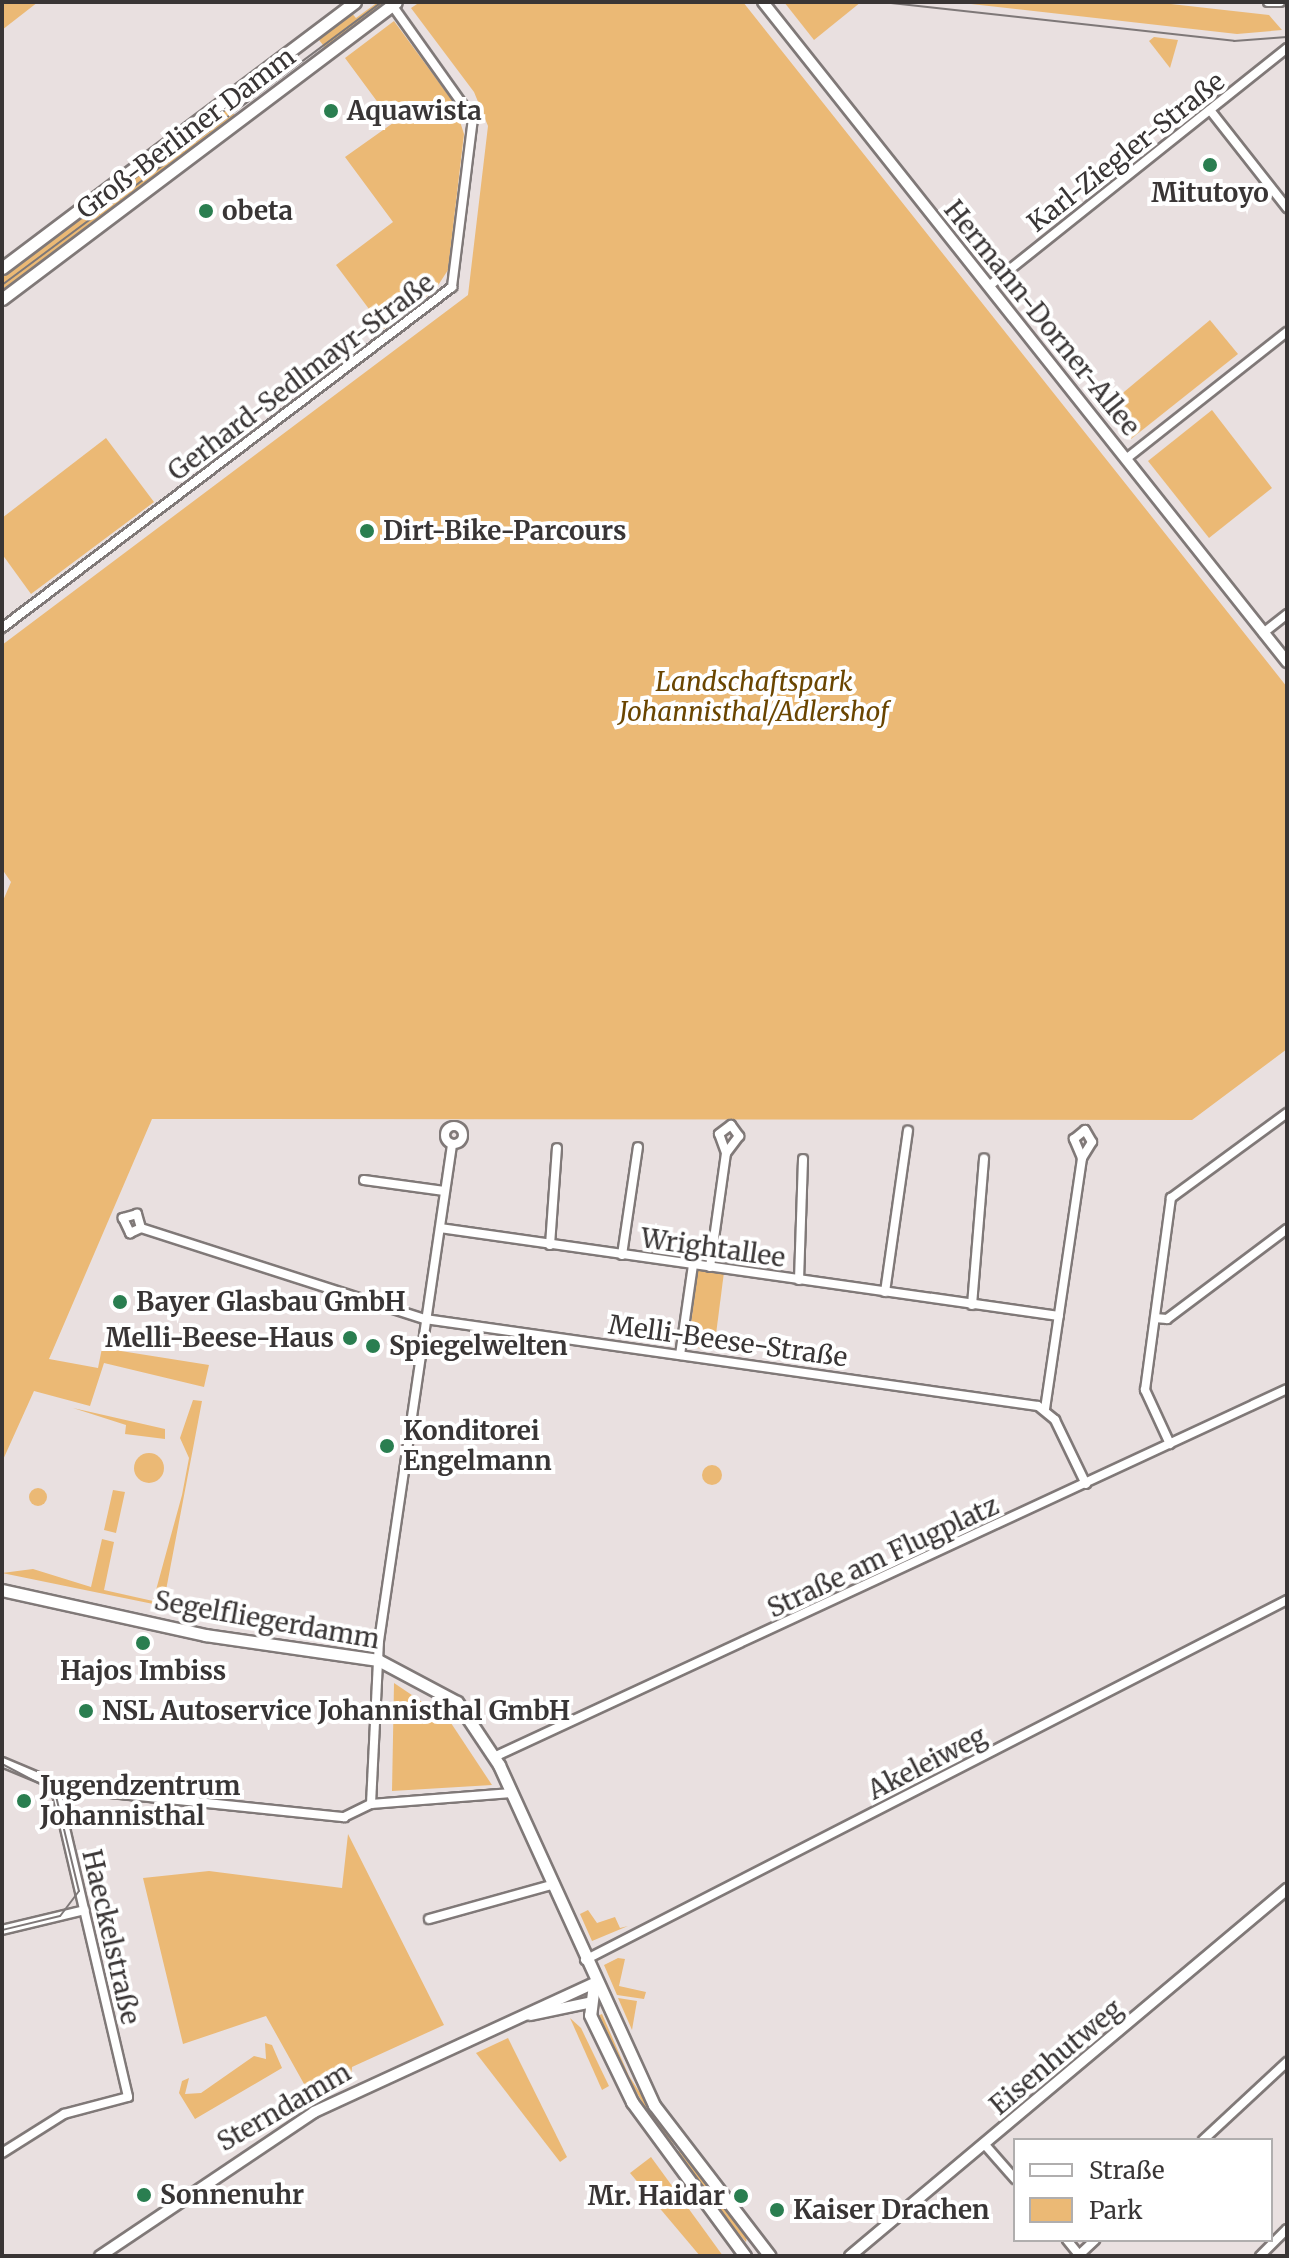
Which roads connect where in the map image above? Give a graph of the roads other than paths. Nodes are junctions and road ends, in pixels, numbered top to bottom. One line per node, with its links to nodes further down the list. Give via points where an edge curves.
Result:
1 (355, 2): 9 (main road, Groß-Berliner Damm)
2 (763, 2): 10 (street, Hermann-Dorner-Allee)
3 (1268, 2): 4 (street)
4 (1280, 2)
5 (394, 3): 11 (main road, Groß-Berliner Damm); 15 (street, Gerhard-Sedlmayr-Straße, via 473,119 452,287)
6 (1287, 48): 7 (street, Karl-Ziegler-Straße)
7 (1210, 110): 8 (street); 10 (street, Karl-Ziegler-Straße)
8 (1287, 208)
9 (2, 268)
10 (989, 286): 13 (street, Hermann-Dorner-Allee)
11 (2, 299)
12 (1287, 332): 13 (street)
13 (1126, 459): 16 (street, Hermann-Dorner-Allee)
14 (1287, 614): 16 (street)
15 (2, 628)
16 (1263, 633): 17 (street, Hermann-Dorner-Allee)
17 (1287, 662)
18 (1287, 1113): 40 (street, via 1171,1198)
19 (908, 1131): 37 (street)
20 (452, 1145): 28 (street)
21 (638, 1147): 33 (street, Wrightallee)
22 (557, 1148): 32 (street)
23 (726, 1153): 35 (street)
24 (984, 1158): 38 (street)
25 (1082, 1158): 39 (street)
26 (803, 1159): 36 (street, Wrightallee)
27 (364, 1180): 28 (street)
28 (444, 1191): 30 (street)
29 (141, 1228): 41 (street, Melli-Beese-Straße)
30 (440, 1228): 32 (street, Wrightallee); 41 (street)
31 (1287, 1229): 40 (street, via 1167,1319)
32 (550, 1245): 33 (street, Wrightallee)
33 (622, 1255): 34 (street, Wrightallee)
34 (693, 1265): 35 (street, Wrightallee); 42 (street)
35 (710, 1267): 36 (street, Wrightallee)
36 (799, 1280): 37 (street, Wrightallee)
37 (885, 1292): 38 (street, Wrightallee)
38 (972, 1305): 39 (street, Wrightallee)
39 (1059, 1316): 44 (street)
40 (1155, 1318): 45 (street, via 1145,1390)
41 (425, 1319): 42 (street, Melli-Beese-Straße); 49 (street)
42 (680, 1355): 44 (street, Melli-Beese-Straße)
43 (1287, 1389): 45 (street, Straße am Flugplatz)
44 (1045, 1409): 46 (street)
45 (1170, 1444): 46 (street, Straße am Flugplatz)
46 (1086, 1484): 50 (street, Straße am Flugplatz)
47 (2, 1590): 49 (main road, Segelfliegerdamm, via 205,1635)
48 (1287, 1600): 60 (street, Akeleiweg)
49 (378, 1660): 50 (main road, Segelfliegerdamm, via 441,1689); 54 (street)
50 (494, 1757): 53 (main road, Segelfliegerdamm)
51 (2, 1762): 52 (street)
52 (52, 1787): 54 (street, via 344,1817); 57 (street, Haeckelstraße)
53 (512, 1793): 54 (street); 55 (main road, Segelfliegerdamm)
54 (371, 1804)
55 (552, 1885): 58 (street); 60 (main road, Segelfliegerdamm)
56 (1287, 1889): 66 (street, Eisenhutweg)
57 (85, 1910): 59 (street); 67 (street, Haeckelstraße, via 128,2097 64,2114)
58 (429, 1919)
59 (2, 1930)
60 (585, 1960): 61 (main road, Segelfliegerdamm)
61 (595, 1983): 62 (main road); 63 (street, Sterndamm); 72 (main road, Segelfliegerdamm, via 654,2105)
62 (592, 2002): 63 (street, Sterndamm); 71 (main road, via 590,2015 636,2109)
63 (505, 2022): 70 (street, Sterndamm, via 276,2134)
64 (1287, 2062): 65 (street)
65 (1205, 2138)
66 (986, 2146): 68 (street); 73 (street, Eisenhutweg)
67 (2, 2153)
68 (1013, 2177)
69 (1287, 2229): 74 (street)
70 (100, 2256)
71 (745, 2256)
72 (770, 2256)
73 (850, 2256)
74 (1260, 2256)

